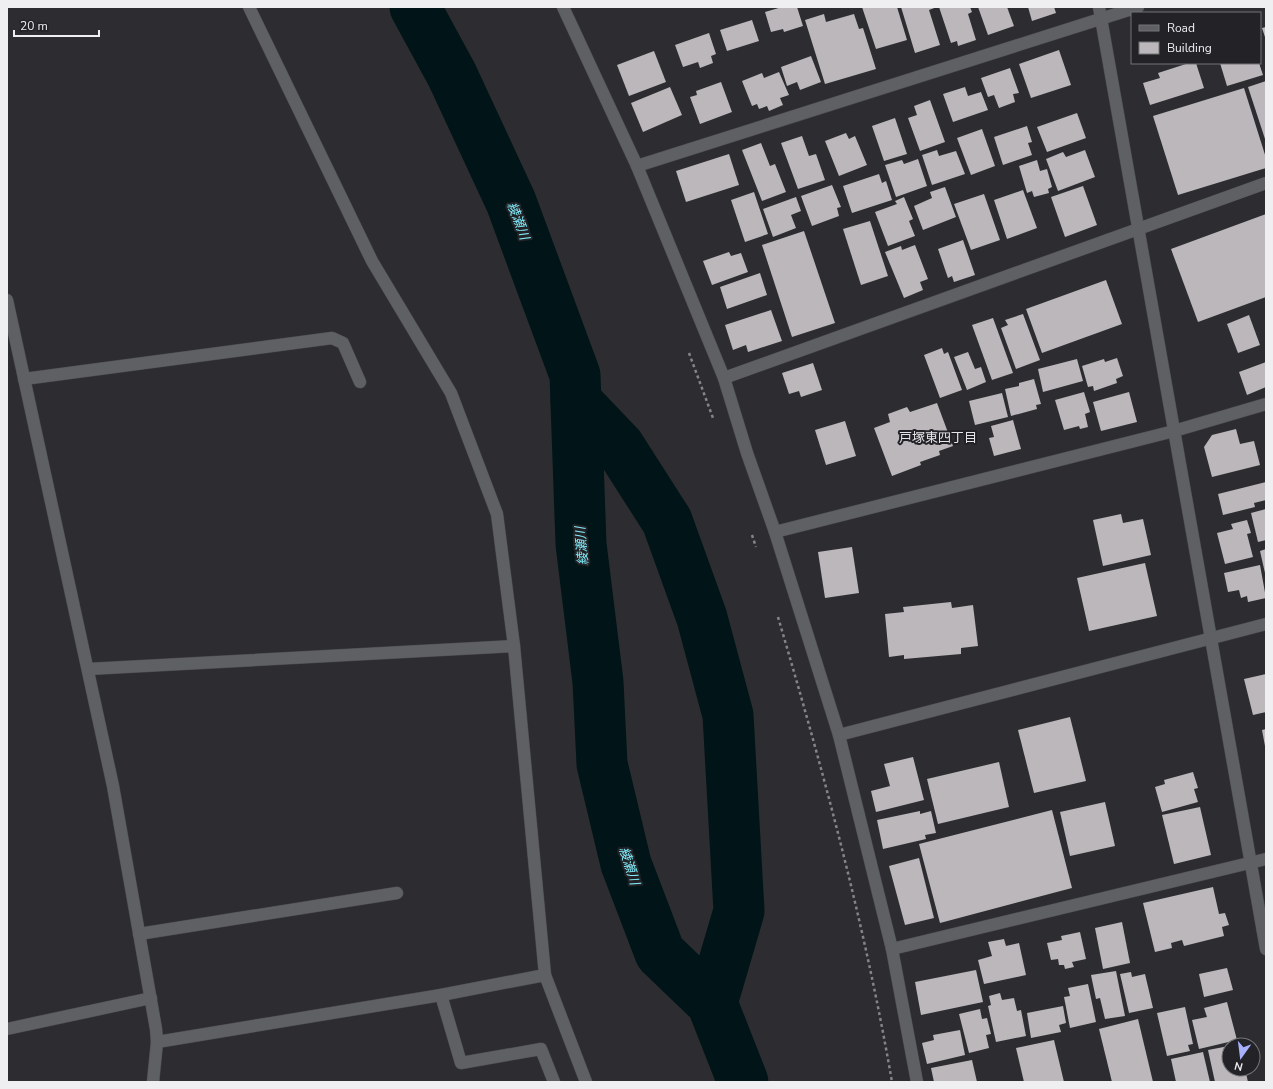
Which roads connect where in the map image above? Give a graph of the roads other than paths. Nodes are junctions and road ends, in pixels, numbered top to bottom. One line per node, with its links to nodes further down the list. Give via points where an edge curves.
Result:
1 (249, 7): 17 (street, via 372,261 451,393 497,514)
2 (563, 7): 5 (street)
3 (1138, 7): 4 (street)
4 (1100, 13): 5 (street); 7 (street)
5 (637, 166): 9 (street)
6 (1266, 183): 7 (street)
7 (1138, 229): 9 (street); 13 (street)
8 (7, 300): 10 (street)
9 (724, 378): 14 (street)
10 (24, 379): 11 (street, via 332,338 343,343); 18 (street)
11 (360, 382)
12 (1266, 404): 13 (street)
13 (1174, 431): 14 (street); 16 (street)
14 (775, 532): 19 (street)
15 (1266, 624): 16 (street)
16 (1212, 638): 19 (street); 21 (street)
17 (514, 646): 18 (street); 26 (street)
18 (88, 669): 23 (street, via 113,786)
19 (839, 735): 24 (street)
20 (1266, 859): 21 (street)
21 (1251, 862): 24 (street); 25 (street)
22 (397, 893): 23 (street)
23 (139, 934): 28 (street)
24 (892, 949): 34 (street)
25 (1266, 949)
26 (545, 976): 27 (street); 33 (street)
27 (441, 995): 30 (street); 32 (street, via 461,1063 541,1049)
28 (151, 998): 29 (street); 30 (street)
29 (7, 1030)
30 (157, 1042): 31 (street)
31 (153, 1082)
32 (554, 1082)
33 (586, 1082)
34 (917, 1082)

